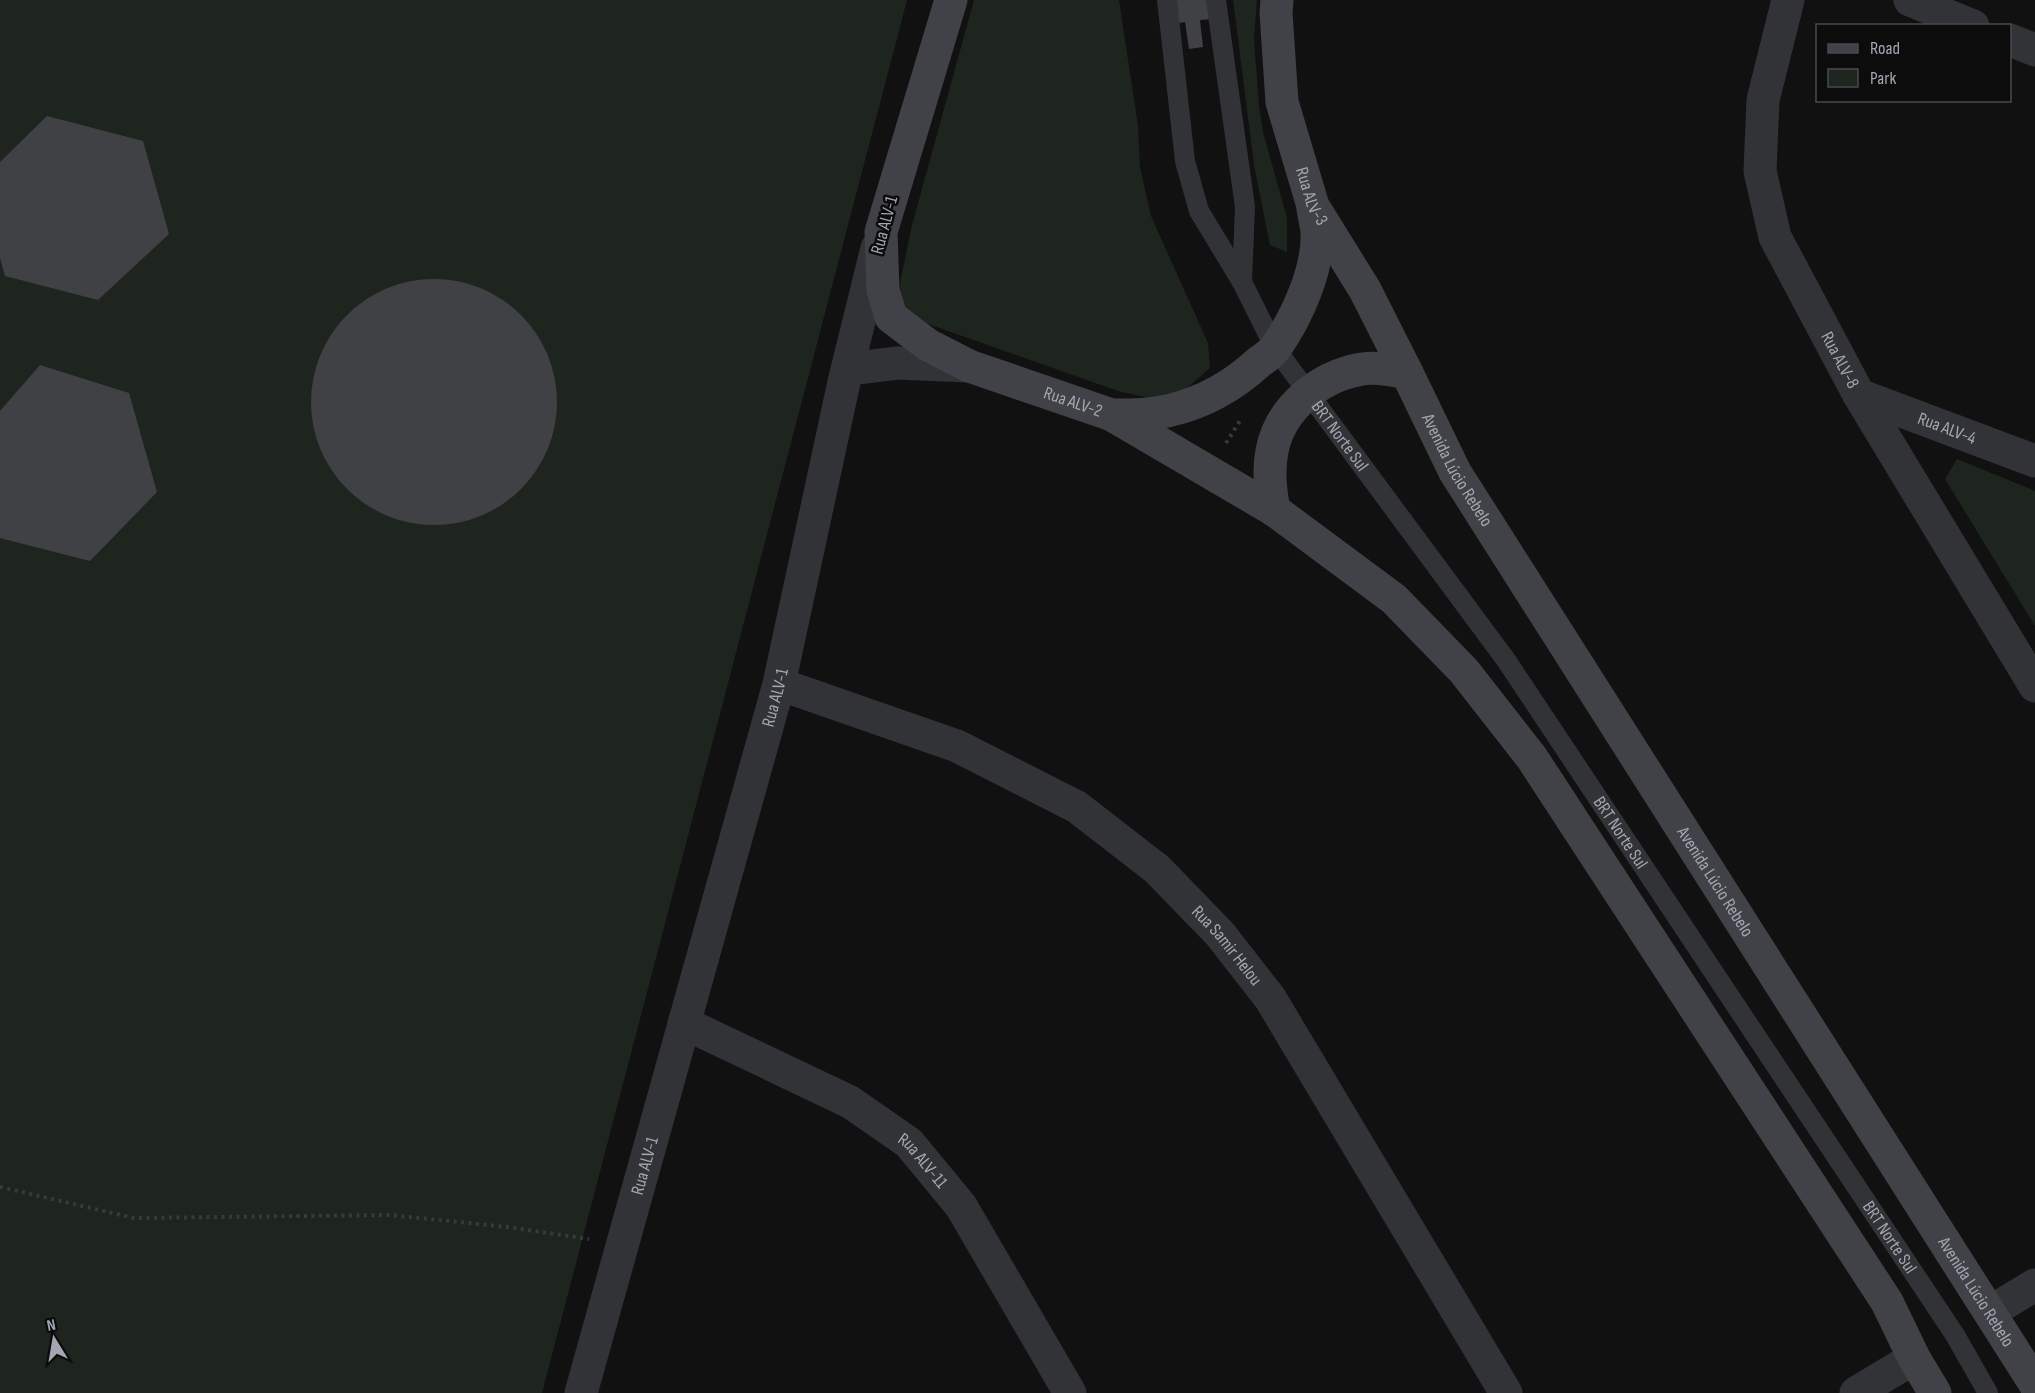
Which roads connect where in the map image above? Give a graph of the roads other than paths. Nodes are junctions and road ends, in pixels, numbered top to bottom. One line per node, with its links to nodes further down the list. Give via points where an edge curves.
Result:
1 (951, 0): 11 (main road, Rua ALV-1)
2 (1167, 0): 12 (lane, BRT Norte Sul, via 1185,161 1199,211)
3 (1216, 0): 12 (lane, BRT Norte Sul, via 1245,207)
4 (1277, 0): 10 (main road, Rua ALV-3, via 1282,102)
5 (1788, 0): 18 (street, Rua ALV-8, via 1763,100 1761,171 1774,237)
6 (1910, 0): 7 (street)
7 (1968, 24)
8 (2011, 40): 9 (street)
9 (2035, 50)
10 (1313, 206): 13 (main road, via 1317,233 1310,276 1298,309); 16 (main road, Rua ALV-3, via 1365,290)
11 (881, 232): 14 (main road, via 883,290 891,317 928,345); 15 (street, Rua ALV-1)
12 (1242, 282): 13 (lane, BRT Norte Sul)
13 (1275, 348): 17 (lane, BRT Norte Sul); 19 (main road, via 1248,372 1198,402 1170,411)
14 (969, 366): 15 (street, Rua ALV-2, via 898,363); 19 (main road, Rua ALV-2)
15 (849, 369): 22 (street, Rua ALV-1)
16 (1407, 372): 17 (main road, via 1363,369 1342,374); 26 (main road, Avenida Lúcio Rebelo, via 1455,472)
17 (1308, 393): 21 (main road, via 1289,412 1272,449 1269,470); 34 (lane, BRT Norte Sul, via 1506,660 1948,1325)
18 (1859, 395): 20 (street, Rua ALV-4); 23 (street, Rua ALV-8)
19 (1112, 415): 21 (main road, Rua ALV-2)
20 (2035, 461)
21 (1275, 510): 27 (main road, via 1394,599 1464,671 1532,758 1887,1302)
22 (779, 684): 24 (street, Rua ALV-1); 31 (street, Rua Samir Helou, via 957,746 1077,807 1157,869 1220,934 1270,998)
23 (2035, 686)
24 (684, 1023): 29 (street, Rua ALV-1); 30 (street, Rua ALV-11, via 850,1102 909,1143 960,1206)
25 (2035, 1285): 26 (street)
26 (1990, 1312): 28 (main road, Avenida Lúcio Rebelo)
27 (1914, 1358): 32 (street); 33 (main road)
28 (2035, 1384)
29 (581, 1393)
30 (1070, 1393)
31 (1506, 1393)
32 (1856, 1393)
33 (1935, 1393)
34 (1988, 1393)

